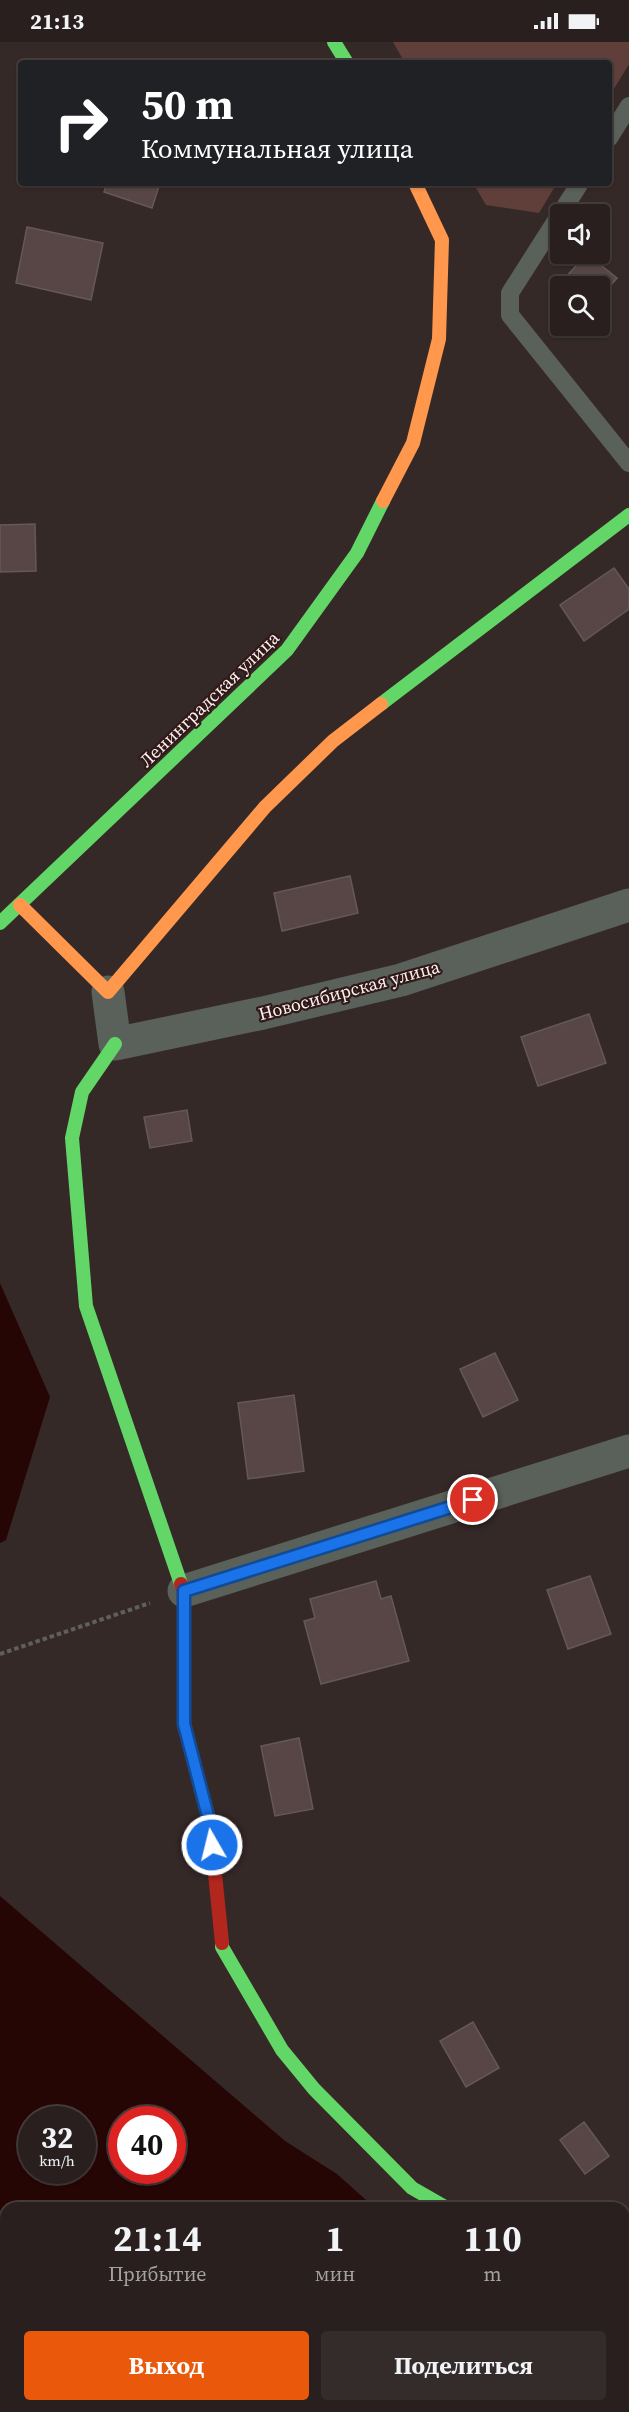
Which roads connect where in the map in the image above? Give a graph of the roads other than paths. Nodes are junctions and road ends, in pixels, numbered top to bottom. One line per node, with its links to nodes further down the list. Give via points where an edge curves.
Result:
1 (334, 42): 2 (street)
2 (345, 60)
3 (629, 106): 4 (lane)
4 (612, 133)
5 (416, 186): 9 (street, Ленинградская улица, via 442,240 439,339 412,444 357,553 287,650)
6 (578, 186): 7 (lane, via 510,292 510,315)
7 (629, 462)
8 (629, 515): 12 (street, via 333,741 265,807)
9 (20, 905): 11 (street, Ленинградская улица); 12 (street)
10 (629, 905): 13 (street, Новосибирская улица, via 401,980)
11 (0, 923)
12 (108, 992): 13 (street)
13 (116, 1044): 15 (street, via 81,1092 72,1138 86,1306)
14 (629, 1451): 15 (street)
15 (184, 1591): 16 (street, via 184,1724 210,1824 222,1947 282,2050 314,2089 412,2188)
16 (436, 2202)

